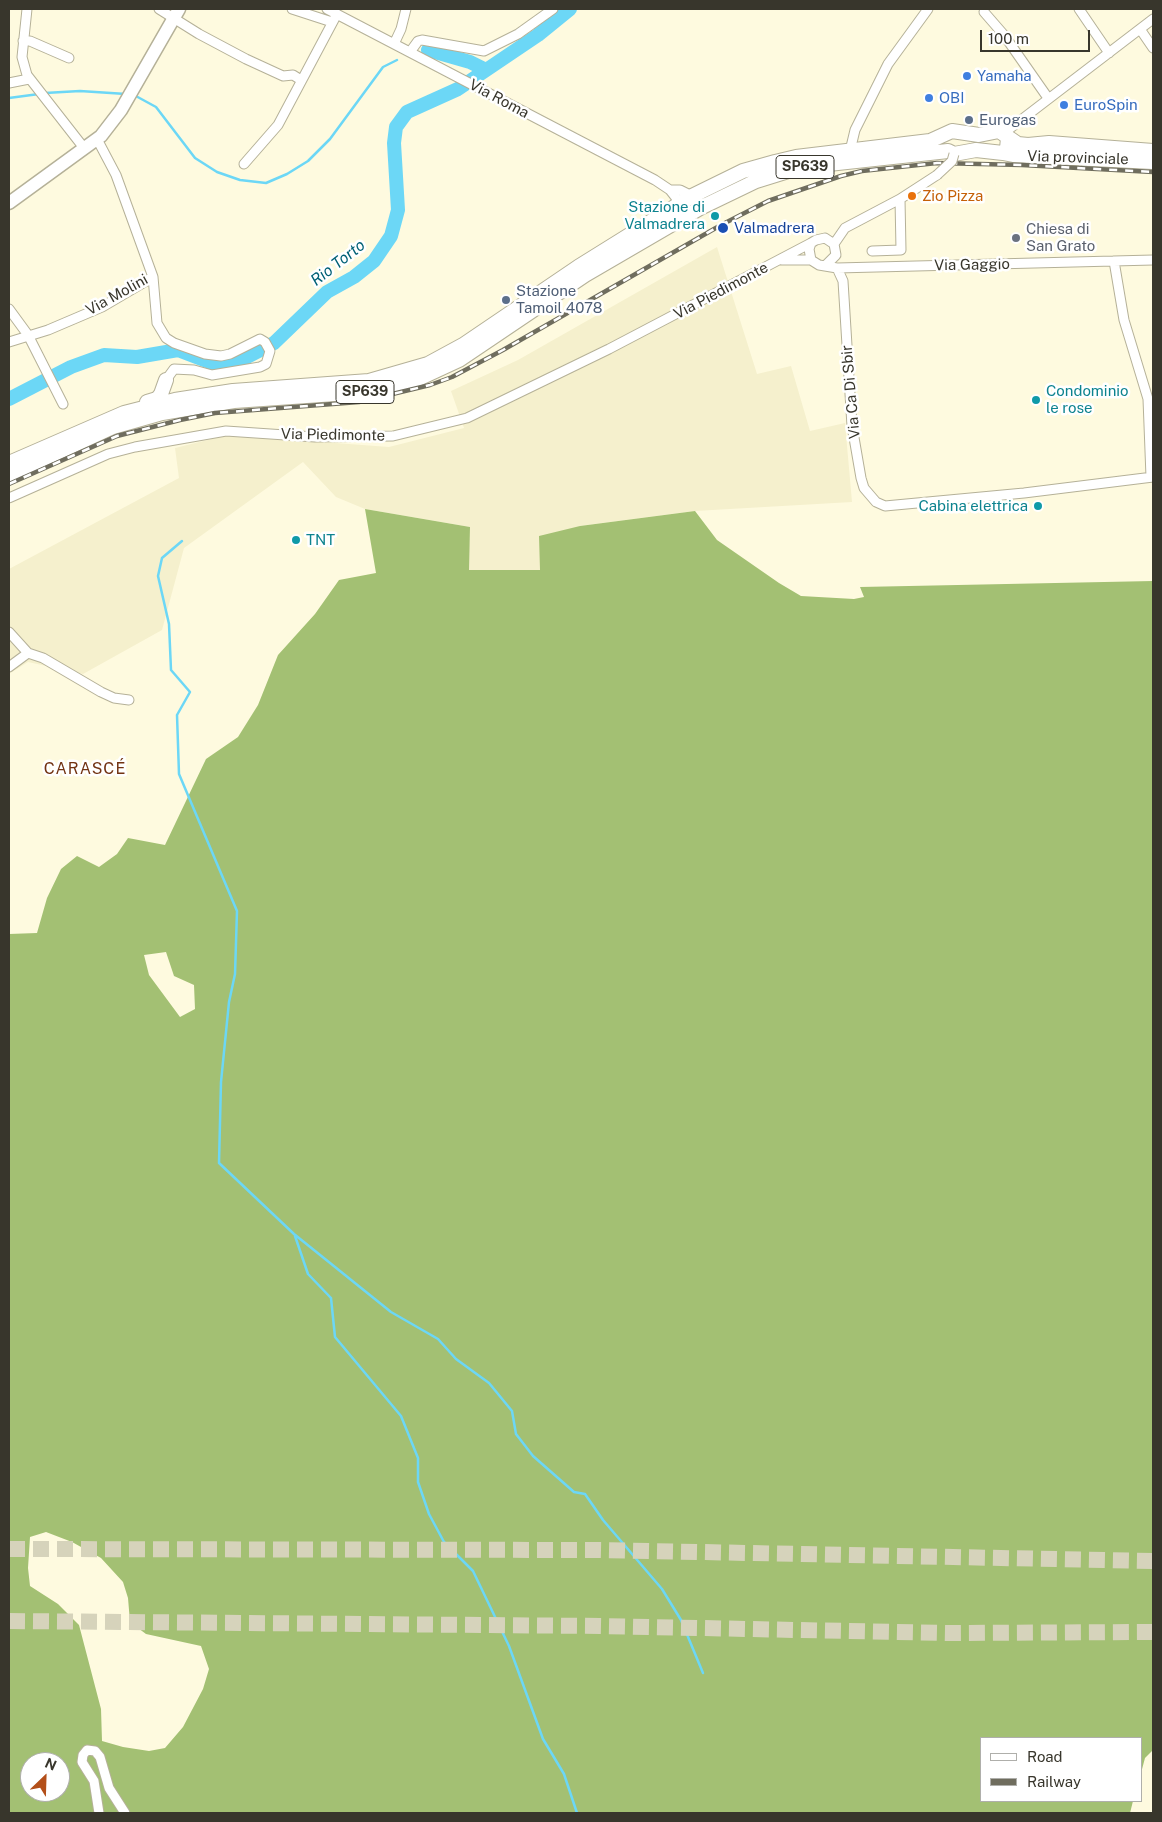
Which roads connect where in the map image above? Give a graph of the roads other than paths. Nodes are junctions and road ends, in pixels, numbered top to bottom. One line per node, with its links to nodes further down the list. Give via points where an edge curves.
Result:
1 (27, 9): 15 (street)
2 (159, 9): 10 (street)
3 (292, 9): 13 (street)
4 (327, 9): 11 (street, Via Roma)
5 (406, 9): 16 (street)
6 (553, 9): 18 (street, via 518,34 484,51 422,40)
7 (928, 9): 29 (street, via 888,64 855,130)
8 (1078, 9): 19 (street)
9 (984, 12): 24 (street)
10 (177, 14): 21 (street, via 246,59 283,76 292,75); 27 (main road, via 121,110)
11 (337, 14): 13 (street); 16 (street, Via Roma)
12 (1153, 18): 14 (street)
13 (332, 22): 21 (street)
14 (1142, 27): 17 (street); 19 (street)
15 (23, 41): 20 (street); 22 (street, via 22,57)
16 (394, 44): 18 (street, Via Roma)
17 (1153, 48)
18 (410, 52): 35 (street, Via Roma)
19 (1109, 53): 24 (street)
20 (69, 58)
21 (302, 80): 34 (street, via 278,125)
22 (31, 82): 23 (street); 28 (street)
23 (9, 83)
24 (1048, 98): 25 (street)
25 (1006, 135): 26 (main road, SP639, via 994,131 978,135 952,131); 30 (main road, SP639, via 1018,144 1049,143); 32 (main road, via 1009,144)
26 (945, 136): 29 (main road, SP639, via 930,141); 31 (main road, via 943,145)
27 (97, 139): 28 (main road); 50 (street, Via Molini, via 116,175)
28 (84, 148): 37 (main road)
29 (850, 151): 38 (main road, SP639, via 796,157 743,172)
30 (1153, 151)
31 (951, 153): 32 (main road, SP639, via 976,150); 36 (street, bridge, via 952,161 937,176); 38 (main road, SP639, via 801,167)
32 (1003, 153): 33 (main road, Via provinciale / SP639)
33 (1153, 162)
34 (244, 164)
35 (670, 190): 38 (street, Via Roma); 38 (street, Via Roma, via 680,190)
36 (900, 199): 40 (street, via 844,228); 41 (street, via 901,250)
37 (9, 204)
38 (687, 205): 55 (main road, SP639, via 578,267 463,345 428,364 369,381); 59 (main road, SP639, via 459,360 418,379 364,392 234,401 162,413 113,427)
39 (811, 243): 40 (street, via 824,238); 43 (street, Via Piedimonte); 44 (street)
40 (834, 244): 42 (street)
41 (872, 251)
42 (836, 255): 47 (street); 49 (street)
43 (779, 260): 44 (street, Via Piedimonte); 61 (street, Via Piedimonte, via 609,350 467,418 392,436 332,437 226,431 108,454)
44 (811, 260): 47 (street)
45 (1114, 260): 46 (street, Via Gaggio); 49 (street, Via Gaggio); 60 (street, via 1124,320 1148,399)
46 (1153, 260)
47 (826, 265): 48 (street, Via Gaggio)
48 (837, 268): 49 (street, Via Gaggio); 60 (street, Via Ca Di Sbir, via 843,281 852,426 861,478 870,496 885,506)
49 (850, 268)
50 (153, 277): 52 (street, Via Molini, via 102,307); 54 (street, via 157,323 174,344 221,356 260,339 270,351 266,364 260,367 212,374 174,369)
51 (9, 309): 52 (street)
52 (28, 335): 53 (street, Via Molini); 56 (street)
53 (9, 342)
54 (166, 380): 55 (main road, via 170,389 177,393); 57 (main road, via 157,398)
55 (206, 395): 57 (main road, SP639)
56 (63, 404)
57 (128, 412): 58 (main road, SP639)
58 (9, 463)
59 (9, 475)
60 (1152, 478)
61 (9, 498)
62 (9, 632): 63 (street)
63 (28, 653): 64 (street); 65 (street, via 43,658 101,692)
64 (9, 667)
65 (129, 700)
66 (99, 1813): 67 (street, via 94,1781 82,1762 88,1750 100,1757 107,1784)
67 (125, 1813)

